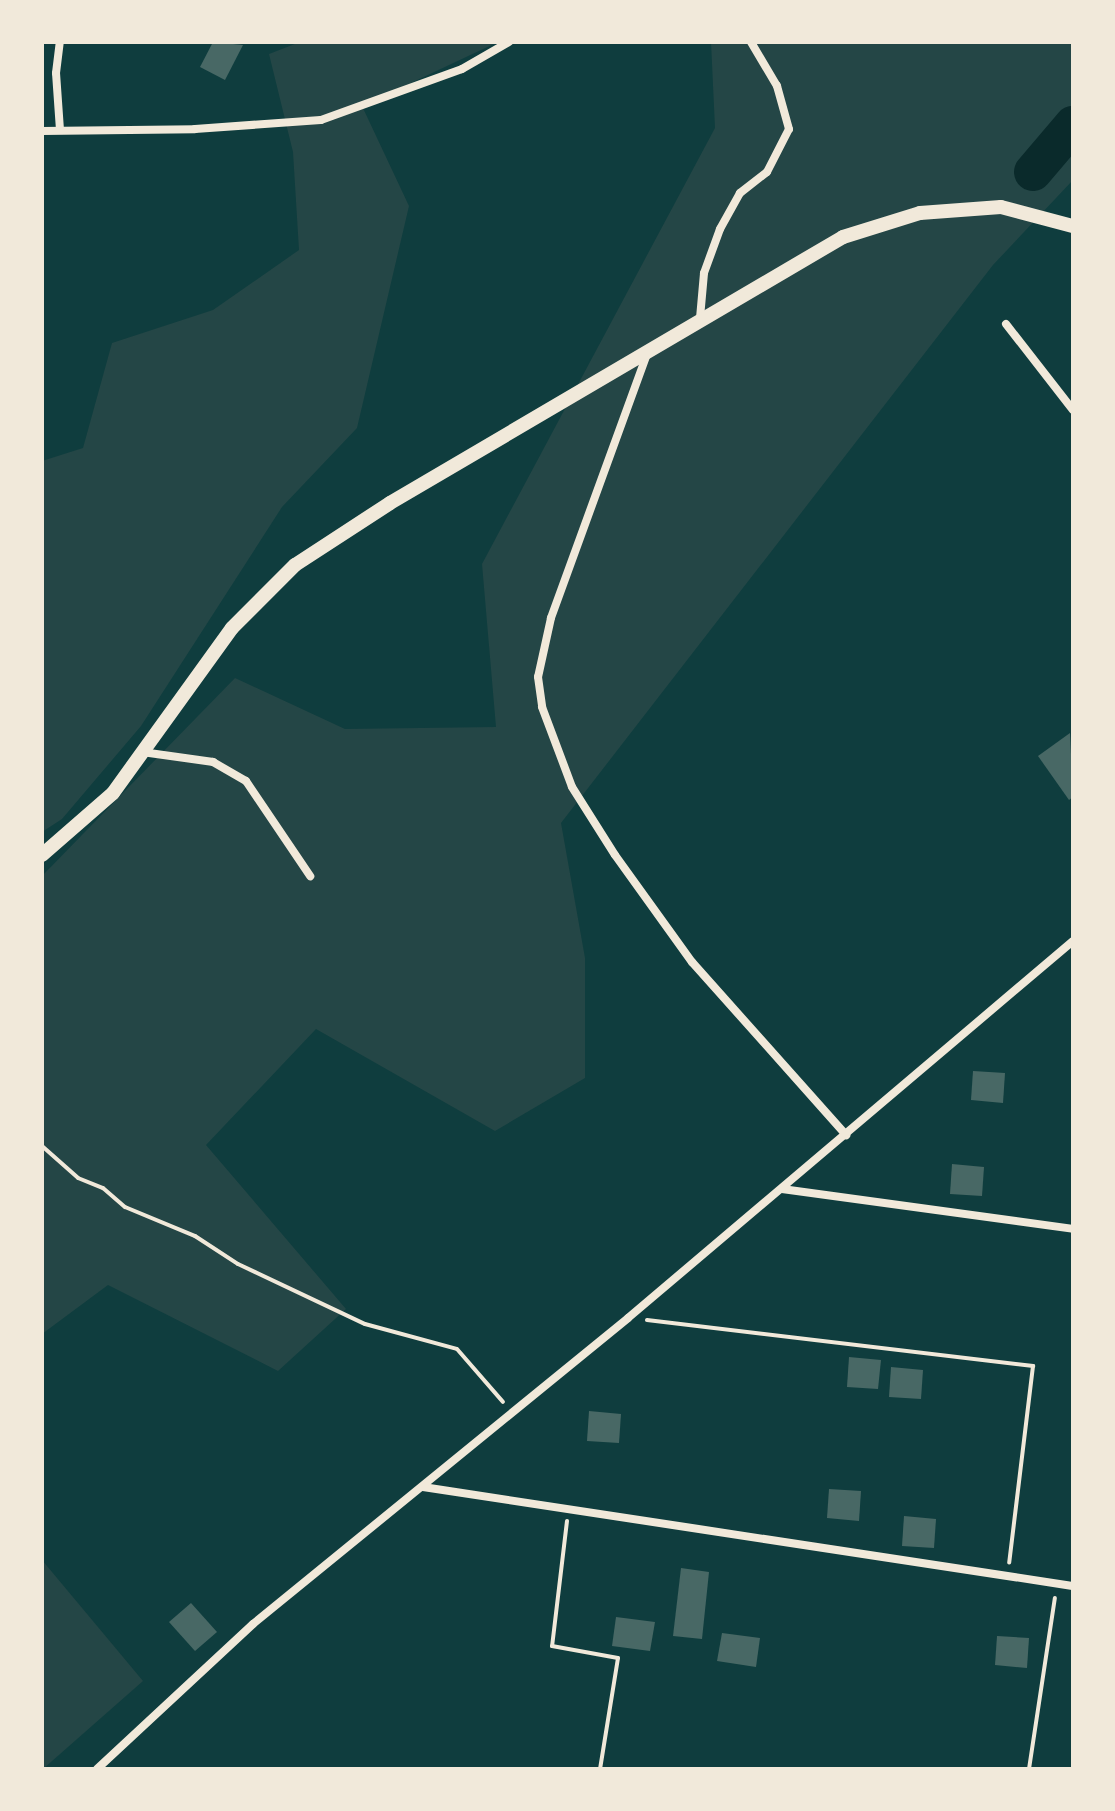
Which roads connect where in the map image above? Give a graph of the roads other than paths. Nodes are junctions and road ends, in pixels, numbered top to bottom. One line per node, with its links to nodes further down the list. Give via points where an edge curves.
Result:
1 (60, 42): 4 (street)
2 (509, 42): 4 (street, via 462,69 321,120)
3 (751, 42): 7 (street, via 777,86 789,129 767,172 740,193 720,229 704,273)
4 (60, 130): 5 (street)
5 (42, 131)
6 (1073, 226): 7 (highway, via 1001,207 920,213 843,237)
7 (700, 318): 9 (highway)
8 (1006, 324): 10 (street)
9 (648, 350): 11 (highway, via 295,565 232,628); 15 (street, via 551,618 538,677 542,707 572,787 615,855 692,962)
10 (1073, 410)
11 (141, 752): 12 (highway, via 113,793); 13 (street, via 213,762 246,781)
12 (42, 855)
13 (310, 876)
14 (1073, 941): 15 (street)
15 (846, 1135): 16 (street)
16 (782, 1189): 17 (street); 18 (street)
17 (1073, 1229)
18 (423, 1487): 19 (street); 20 (street, via 253,1624)
19 (1073, 1586)
20 (97, 1769)

